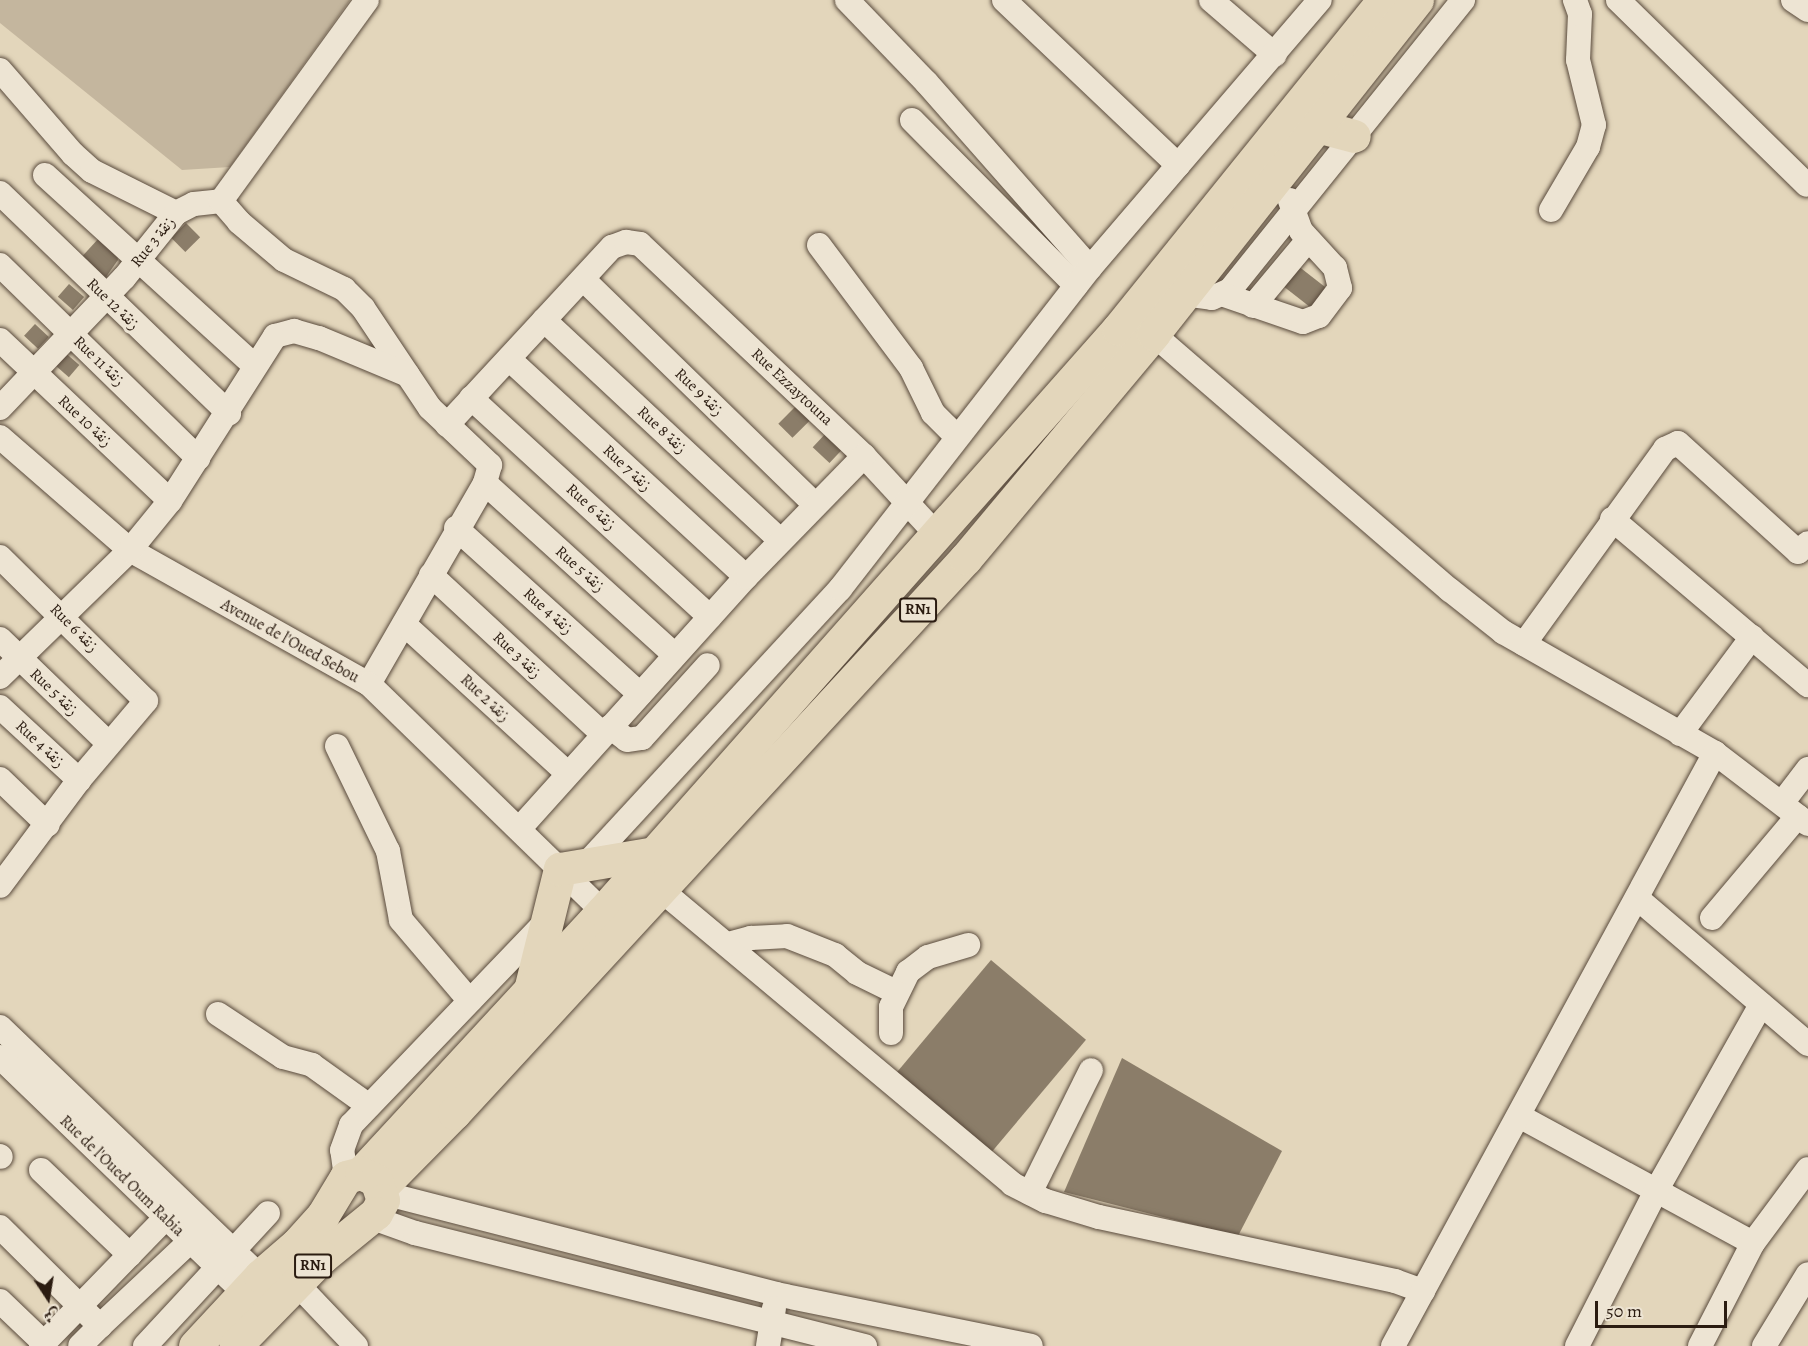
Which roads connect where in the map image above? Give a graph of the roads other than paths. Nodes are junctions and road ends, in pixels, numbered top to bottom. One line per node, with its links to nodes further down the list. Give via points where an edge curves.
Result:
1 (367, 0): 23 (street)
2 (847, 0): 31 (street, via 926,82)
3 (1004, 0): 18 (street)
4 (1211, 0): 13 (street)
5 (1320, 0): 13 (street)
6 (1383, 0): 59 (highway, RN1, via 1118,329)
7 (1417, 0): 16 (highway, RN1)
8 (1463, 0): 17 (street)
9 (1575, 0): 24 (street, via 1580,14 1578,60 1594,125 1588,147)
10 (1618, 0): 21 (street)
11 (1793, 0): 12 (street)
12 (1808, 10)
13 (1275, 55): 18 (street)
14 (0, 70): 25 (street, via 92,171)
15 (912, 120): 31 (street)
16 (1317, 126): 17 (highway); 19 (highway, RN1)
17 (1354, 136): 26 (street)
18 (1178, 165): 31 (street)
19 (1283, 170): 26 (street); 33 (highway, RN1)
20 (45, 175): 29 (street)
21 (1808, 185)
22 (0, 193): 35 (street, Rue 12 زنقة)
23 (221, 201): 25 (street, Rue 3 زنقة, via 195,204); 44 (street, via 239,222 284,260 344,289 363,309)
24 (1551, 210)
25 (176, 213): 29 (street, Rue 3 زنقة)
26 (1293, 213): 27 (street); 34 (street)
27 (1308, 240): 36 (street); 36 (street, via 1335,268 1340,281 1340,288 1319,316 1295,322)
28 (819, 245): 50 (street, via 911,368 933,413)
29 (140, 259): 35 (street, Rue 3 زنقة); 42 (street)
30 (0, 265): 38 (street, Rue 11 زنقة)
31 (1083, 277): 50 (street)
32 (583, 279): 37 (street); 51 (street, Rue Ezzaytouna, via 612,247 626,242 640,244); 56 (street, Rue 9 زنقة)
33 (1184, 294): 34 (street, via 1212,298); 39 (highway, RN1)
34 (1224, 295): 36 (street)
35 (105, 296): 38 (street, Rue 3 زنقة); 47 (street, Rue 12 زنقة)
36 (1253, 306)
37 (544, 320): 41 (street); 60 (street, Rue 8 زنقة)
38 (70, 333): 43 (street, Rue 3 زنقة); 52 (street, Rue 11 زنقة)
39 (1153, 334): 71 (street, via 1450,590); 95 (highway, RN1, via 966,558)
40 (0, 340): 43 (street, Rue 10 زنقة)
41 (509, 359): 45 (street); 65 (street, Rue 7 زنقة)
42 (254, 365): 44 (street, via 275,336 294,331); 47 (street)
43 (34, 373): 46 (street, Rue 3 زنقة); 54 (street, Rue 10 زنقة)
44 (408, 375): 48 (street)
45 (471, 398): 48 (street); 67 (street, Rue 6 زنقة)
46 (0, 408)
47 (229, 413): 52 (street)
48 (447, 426): 53 (street, via 486,457 490,472)
49 (0, 437): 62 (street, Avenue de l'Oued Sebou)
50 (957, 437): 55 (street)
51 (864, 456): 55 (street, Rue Ezzaytouna); 56 (street)
52 (198, 458): 54 (street)
53 (485, 483): 58 (street); 72 (street, Rue 5 زنقة)
54 (170, 501): 62 (street)
55 (906, 501): 59 (street, Rue Ezzaytouna); 93 (street, via 840,589)
56 (815, 506): 60 (street)
57 (1612, 519): 61 (street, via 1665,449 1678,443 1798,552); 69 (street); 71 (street)
58 (456, 528): 64 (street); 78 (street, Rue 4 زنقة)
59 (938, 536): 92 (highway, RN1)
60 (780, 540): 65 (street)
61 (1808, 543)
62 (130, 550): 66 (street); 76 (street, Avenue de l'Oued Sebou)
63 (0, 557): 66 (street, Rue 6 زنقة)
64 (431, 575): 68 (street); 80 (street, Rue 3 زنقة)
65 (746, 577): 67 (street)
66 (62, 616): 73 (street); 82 (street, Rue 6 زنقة, via 146,701)
67 (710, 617): 72 (street)
68 (404, 624): 76 (street); 86 (street, Rue 2 زنقة)
69 (1752, 637): 77 (street); 81 (street)
70 (0, 639): 73 (street, Rue 5 زنقة)
71 (1524, 644): 81 (street)
72 (675, 655): 78 (street)
73 (19, 658): 75 (street); 82 (street, Rue 5 زنقة)
74 (708, 665): 80 (street, Rue 3 زنقة, via 642,738 627,740)
75 (0, 677)
76 (369, 684): 91 (street, Avenue de l'Oued Sebou)
77 (1808, 685)
78 (640, 694): 80 (street)
79 (0, 706): 88 (street, Rue 4 زنقة)
80 (606, 731): 86 (street)
81 (1680, 734): 84 (street)
82 (109, 744): 88 (street)
83 (337, 746): 104 (street, via 388,851 401,920)
84 (1715, 753): 89 (street); 96 (street)
85 (1808, 769): 89 (street)
86 (566, 772): 91 (street)
87 (0, 779): 90 (street)
88 (79, 780): 90 (street)
89 (1796, 814): 97 (street)
90 (48, 825): 94 (street)
91 (520, 828): 93 (street, Avenue de l'Oued Sebou)
92 (654, 854): 93 (highway); 98 (highway, RN1)
93 (573, 866): 98 (street, Avenue de l'Oued Sebou); 99 (highway)
94 (4, 872)
95 (662, 890): 98 (highway, RN1); 100 (street)
96 (1637, 898): 105 (street); 113 (street)
97 (1712, 918)
98 (613, 921): 102 (highway, RN1); 116 (highway, RN1)
99 (545, 923): 102 (highway); 104 (street)
100 (728, 944): 103 (street, via 787,936 835,955 857,973); 118 (street, via 820,1026 1012,1184)
101 (968, 945): 103 (street, via 928,957 908,972)
102 (530, 991): 116 (highway, RN1)
103 (896, 992): 108 (street)
104 (471, 1001): 112 (street)
105 (1761, 1005): 109 (street); 117 (street)
106 (218, 1014): 112 (street, via 283,1057 312,1065)
107 (0, 1027): 119 (street, Rue de l'Oued Oum Rabia)
108 (891, 1033)
109 (1808, 1044)
110 (0, 1057): 119 (street, Rue de l'Oued Oum Rabia)
111 (1091, 1070): 118 (street)
112 (369, 1106): 116 (street, via 345,1137 342,1150)
113 (1519, 1116): 117 (street); 129 (street)
114 (1808, 1169): 123 (street)
115 (41, 1170): 124 (street)
116 (368, 1190): 127 (street); 128 (highway, RN1); 131 (highway, RN1, via 304,1237); 134 (street, via 415,1233)
117 (1656, 1191): 123 (street); 146 (street)
118 (1030, 1193): 129 (street, via 1099,1217 1395,1281)
119 (172, 1211): 122 (street, Rue de l'Oued Oum Rabia); 124 (street)
120 (268, 1213): 125 (street)
121 (0, 1227): 133 (street)
122 (197, 1234): 125 (street, Rue de l'Oued Oum Rabia); 135 (street)
123 (1753, 1243): 147 (street)
124 (130, 1256): 133 (street)
125 (225, 1260): 131 (street, Rue de l'Oued Oum Rabia); 139 (street)
126 (1808, 1274): 148 (street)
127 (718, 1279): 130 (street); 134 (street)
128 (296, 1283): 131 (highway, RN1); 142 (street)
129 (1423, 1291): 145 (street)
130 (776, 1293): 136 (street); 144 (street)
131 (251, 1297): 140 (highway, RN1); 141 (highway, RN1)
132 (0, 1301): 137 (street)
133 (82, 1305): 135 (street); 137 (street)
134 (709, 1309): 136 (street)
135 (100, 1326): 138 (street)
136 (770, 1335): 143 (street)
137 (43, 1344)
138 (80, 1346)
139 (145, 1346)
140 (195, 1346)
141 (235, 1346)
142 (356, 1346)
143 (865, 1346)
144 (1031, 1346)
145 (1393, 1346)
146 (1577, 1346)
147 (1700, 1346)
148 (1764, 1346)

